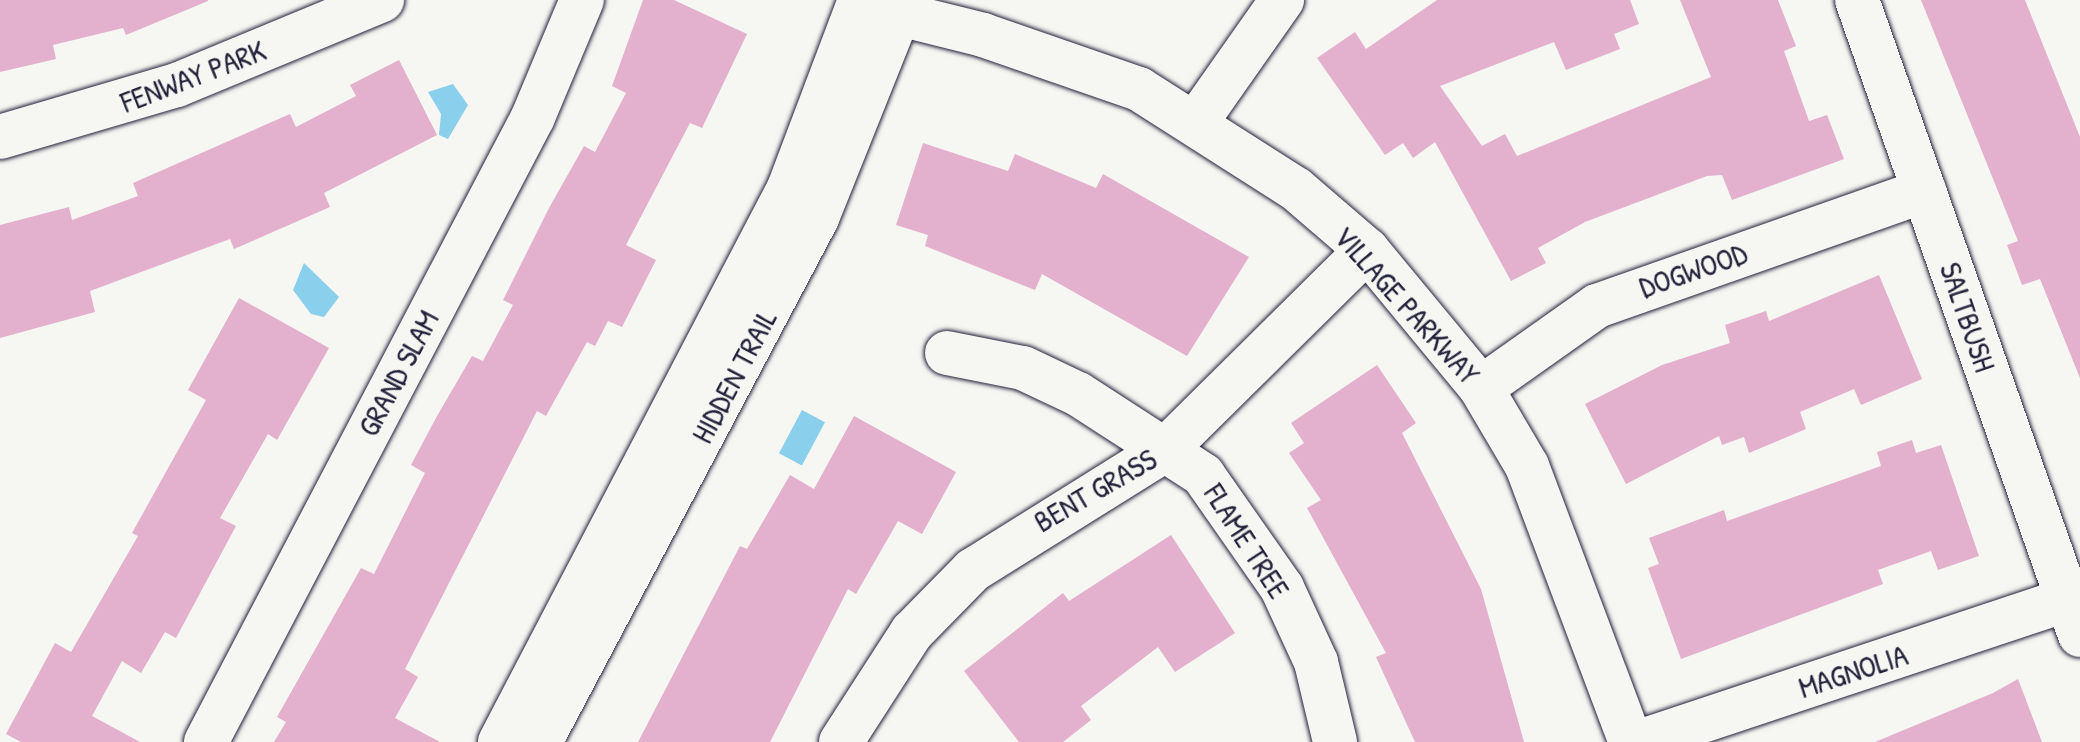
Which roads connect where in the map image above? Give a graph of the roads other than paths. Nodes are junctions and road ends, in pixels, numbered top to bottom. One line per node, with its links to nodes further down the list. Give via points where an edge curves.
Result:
1 (382, 0): 8 (street, FENWAY PARK, via 177,85)
2 (582, 0): 15 (street, GRAND SLAM, via 533,117)
3 (1282, 0): 7 (street)
4 (1857, 0): 9 (street, SALTBUSH)
5 (859, 2): 6 (street, VILLAGE PARKWAY); 16 (street, HIDDEN TRAIL, via 789,188)
6 (903, 7): 7 (street, VILLAGE PARKWAY, via 1065,60); 17 (street, HIDDEN TRAIL, via 817,218)
7 (1197, 121): 10 (street, VILLAGE PARKWAY, via 1296,189)
8 (0, 137)
9 (1924, 191): 12 (street, DOGWOOD, via 1597,306); 14 (street, SALTBUSH)
10 (1367, 250): 12 (street, VILLAGE PARKWAY); 13 (street, BENT GRASS)
11 (947, 353): 13 (street, FLAME TREE, via 1023,368)
12 (1481, 388): 20 (street, VILLAGE PARKWAY, via 1527,466 1565,554)
13 (1165, 450): 18 (street, BENT GRASS, via 973,570 912,632); 19 (street, FLAME TREE, via 1203,475 1282,588 1316,662)
14 (2074, 617): 21 (street, MAGNOLIA)
15 (206, 742)
16 (500, 742)
17 (540, 742)
18 (841, 742)
19 (1335, 742)
20 (1631, 742)
21 (1639, 742)

